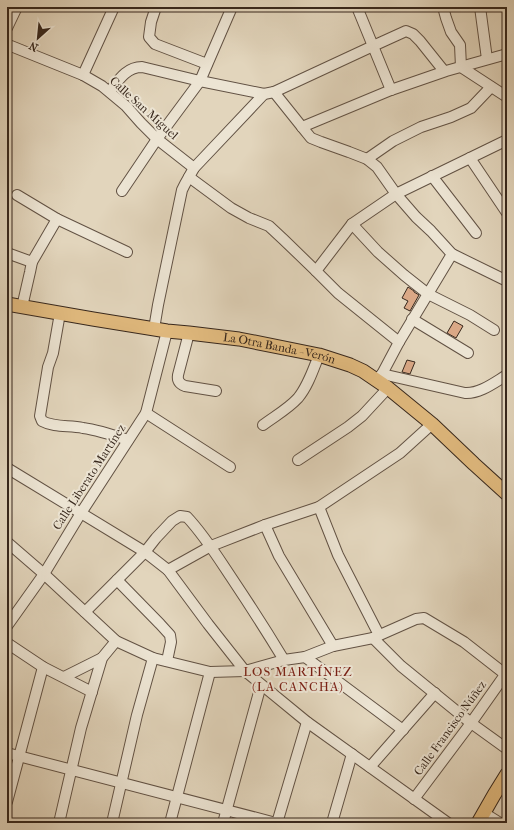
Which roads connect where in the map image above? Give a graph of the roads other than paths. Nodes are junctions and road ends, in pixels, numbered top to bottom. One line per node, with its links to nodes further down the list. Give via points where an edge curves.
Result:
1 (17, 7): 8 (street)
2 (114, 7): 16 (street)
3 (156, 7): 13 (street, via 150,37 155,44)
4 (232, 7): 13 (street)
5 (357, 7): 10 (street)
6 (443, 7): 14 (street, via 451,32 460,45)
7 (480, 7): 12 (street)
8 (7, 28)
9 (7, 45): 16 (street, Calle San Miguel)
10 (373, 46): 15 (street, via 406,31 413,34); 19 (street); 21 (street)
11 (507, 54): 12 (street)
12 (487, 59): 14 (street)
13 (207, 64): 17 (street)
14 (461, 67): 15 (street); 18 (street)
15 (444, 71): 19 (street)
16 (83, 75): 20 (street, Calle San Miguel)
17 (200, 81): 20 (street, via 136,67 125,73); 22 (street); 25 (street)
18 (491, 87): 23 (street); 27 (street, via 471,108 421,127)
19 (391, 90): 24 (street)
20 (110, 91): 25 (street, Calle San Miguel)
21 (274, 92): 22 (street); 24 (street)
22 (264, 94): 29 (street, Calle Liberato Martínez)
23 (507, 97)
24 (302, 127): 27 (street, via 311,138)
25 (157, 139): 29 (street, Calle San Miguel); 31 (street)
26 (507, 140): 28 (street)
27 (367, 158): 32 (street)
28 (470, 158): 30 (street); 34 (street)
29 (191, 173): 42 (street, Calle San Miguel, via 231,208 269,226); 49 (street, Calle Liberato Martínez, via 182,190 158,305)
30 (432, 176): 32 (street); 37 (street)
31 (122, 191)
32 (396, 194): 36 (street); 40 (street)
33 (17, 195): 35 (street)
34 (507, 213)
35 (57, 219): 38 (street); 41 (street)
36 (352, 224): 42 (street); 44 (street, via 378,252)
37 (476, 233)
38 (127, 252)
39 (7, 253): 41 (street)
40 (452, 254): 43 (street); 44 (street)
41 (32, 262): 46 (street)
42 (316, 271): 52 (street, Calle San Miguel, via 338,293)
43 (507, 281)
44 (428, 294): 48 (street); 50 (street)
45 (7, 304): 46 (main road, La Otra Banda - Verón)
46 (22, 307): 47 (main road, La Otra Banda - Verón)
47 (60, 313): 49 (main road, La Otra Banda - Verón); 62 (street, via 48,367 40,416 42,421 104,432)
48 (412, 319): 52 (street); 53 (street)
49 (161, 330): 51 (main road, La Otra Banda - Verón); 59 (street, Calle Liberato Martínez)
50 (494, 330)
51 (189, 333): 54 (main road, La Otra Banda - Verón); 58 (street, via 178,381 185,386)
52 (399, 342): 56 (street)
53 (468, 353)
54 (319, 355): 56 (main road, La Otra Banda - Verón); 61 (street, via 309,380 298,397)
55 (507, 375): 56 (street, via 471,394)
56 (379, 377): 57 (main road, La Otra Banda - Verón)
57 (388, 388): 60 (main road, La Otra Banda - Verón); 63 (street, via 353,424)
58 (216, 391)
59 (146, 413): 62 (street, Calle Liberato Martínez); 64 (street)
60 (432, 424): 66 (main road, La Otra Banda - Verón); 67 (street, via 400,453)
61 (263, 425)
62 (128, 440): 68 (street, Calle Liberato Martínez)
63 (298, 460)
64 (230, 466)
65 (7, 468): 68 (street)
66 (507, 494)
67 (319, 507): 69 (street); 78 (street, via 338,555)
68 (81, 513): 72 (street); 74 (street, Calle Liberato Martínez)
69 (265, 525): 71 (street); 81 (street, via 279,556)
70 (7, 542): 74 (street)
71 (210, 546): 72 (street, via 187,517 180,516 165,528); 73 (street); 85 (street)
72 (145, 552): 73 (street); 75 (street)
73 (168, 570): 88 (street)
74 (44, 574): 76 (street); 77 (street, Calle Liberato Martínez)
75 (117, 580): 76 (street); 86 (street, via 170,635)
76 (85, 612): 79 (street)
77 (7, 626)
78 (376, 636): 81 (street); 90 (street, via 424,618 464,642); 94 (street, via 400,666)
79 (116, 641): 83 (street); 84 (street)
80 (7, 644): 87 (street)
81 (334, 646): 82 (street)
82 (306, 657): 85 (street); 97 (street)
83 (102, 658): 91 (street); 93 (street)
84 (153, 658): 86 (street); 105 (street)
85 (284, 660): 88 (street)
86 (167, 661): 89 (street)
87 (43, 667): 91 (street); 101 (street)
88 (245, 671): 89 (street); 92 (street)
89 (210, 672): 106 (street)
90 (506, 673): 96 (street, Calle Francisco Núñez)
91 (64, 677): 93 (street)
92 (260, 684): 95 (street); 109 (street)
93 (92, 692): 103 (street)
94 (435, 693): 96 (street); 97 (street)
95 (307, 722): 100 (street); 115 (street)
96 (471, 723): 98 (street); 107 (street, Calle Francisco Núñez)
97 (403, 730): 102 (street)
98 (507, 749)
99 (7, 753): 101 (street)
100 (352, 754): 102 (street); 116 (street)
101 (19, 756): 103 (street); 108 (street)
102 (370, 767): 107 (street)
103 (71, 770): 105 (street); 111 (street)
104 (507, 774): 110 (main road)
105 (122, 783): 106 (street); 112 (street)
106 (176, 797): 109 (street); 113 (street)
107 (414, 799): 117 (street)
108 (7, 802)
109 (226, 810): 114 (street); 115 (street)
110 (481, 818): 118 (street)
111 (59, 823)
112 (112, 823)
113 (170, 823)
114 (223, 823)
115 (277, 823)
116 (332, 823)
117 (448, 823)
118 (500, 823)

